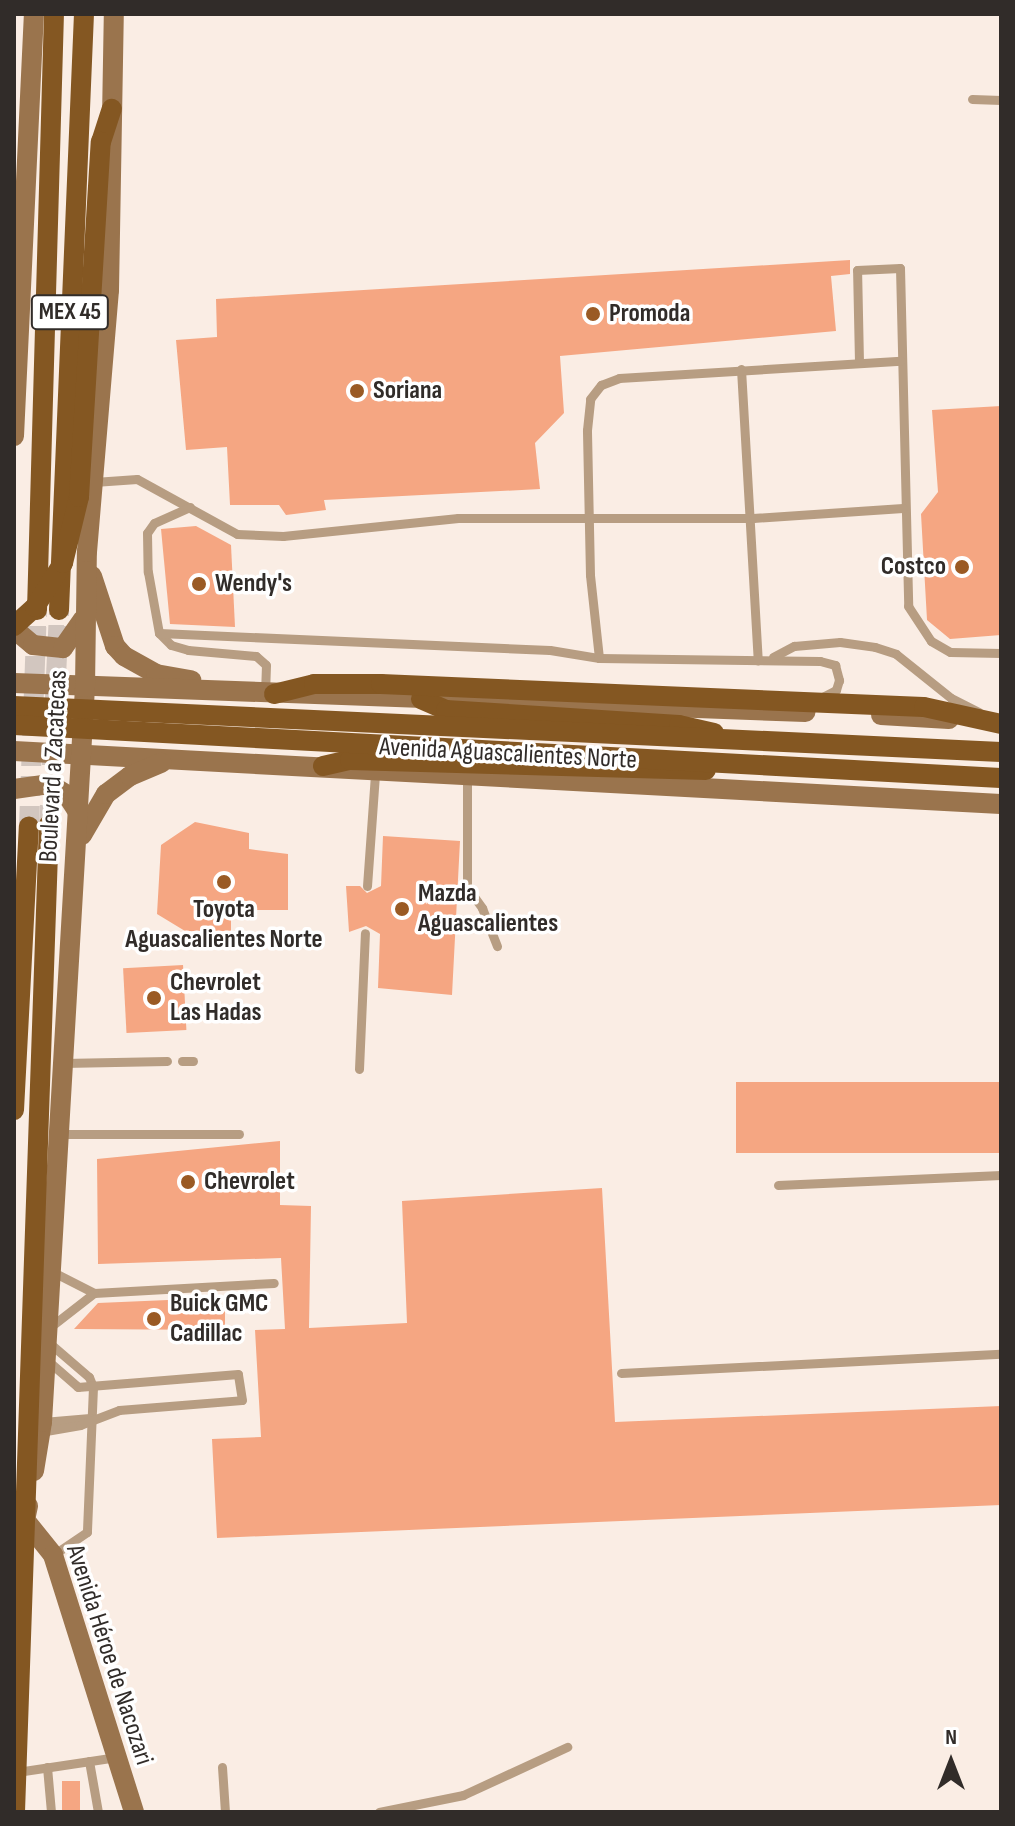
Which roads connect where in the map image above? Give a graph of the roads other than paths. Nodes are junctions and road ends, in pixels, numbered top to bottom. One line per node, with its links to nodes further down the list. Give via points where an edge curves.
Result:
1 (34, 14): 11 (main road, MEX 45)
2 (54, 14): 19 (main road, MEX 45)
3 (84, 14): 18 (main road, MEX 45)
4 (114, 14): 7 (main road, Boulevard a Zacatecas / MEX 45)
5 (972, 99): 6 (lane)
6 (1001, 100)
7 (112, 109): 12 (main road, Boulevard a Zacatecas / MEX 45, via 109,290); 21 (main road, bridge, via 101,142 79,497 63,563 35,607)
8 (900, 361): 9 (lane); 9 (lane, via 900,268 857,270); 14 (lane)
9 (859, 362): 10 (lane)
10 (741, 369): 15 (lane); 16 (lane, via 619,378 601,385 590,399 588,415)
11 (14, 436)
12 (94, 482): 13 (lane, via 137,479); 17 (main road, Boulevard a Zacatecas / MEX 45)
13 (190, 507): 16 (lane, via 237,534 267,535 458,518); 22 (lane, via 154,523 147,533)
14 (903, 508): 15 (lane); 23 (lane, via 908,606 931,641 950,652)
15 (753, 518): 16 (lane); 26 (lane)
16 (588, 519): 24 (lane)
17 (87, 552): 20 (main road, Boulevard a Zacatecas / MEX 45); 30 (main road, via 109,631 124,656 145,670)
18 (59, 610)
19 (37, 611)
20 (86, 612): 21 (main road, via 63,648 33,645); 28 (main road, Boulevard a Zacatecas / MEX 45)
21 (14, 628)
22 (159, 633): 24 (lane, via 550,650); 31 (lane, via 171,645 188,650 256,656 266,665)
23 (1001, 653)
24 (599, 658): 26 (lane)
25 (770, 659): 26 (lane); 34 (lane, via 835,665 836,690); 35 (lane, via 794,646 840,642 875,647 896,654 951,698)
26 (758, 661)
27 (14, 683): 28 (main road, Avenida Aguascalientes Norte)
28 (85, 687): 29 (main road, Avenida Aguascalientes Norte); 40 (main road, Boulevard a Zacatecas / MEX 45)
29 (150, 689): 30 (main road, Avenida Aguascalientes Norte); 41 (main road, via 128,695 113,723 121,745)
30 (221, 691): 31 (main road, Avenida Aguascalientes Norte)
31 (269, 694): 32 (main road, Avenida Aguascalientes Norte); 35 (main road, bridge, via 314,684 381,684 924,707)
32 (421, 699): 34 (main road, Avenida Aguascalientes Norte); 37 (main road, bridge, via 446,710 679,725)
33 (14, 706): 37 (main road, Avenida Aguascalientes Norte, bridge)
34 (792, 711): 35 (main road, Avenida Aguascalientes Norte)
35 (1001, 722)
36 (14, 725): 43 (main road, Avenida Aguascalientes Norte, bridge, via 583,758)
37 (738, 738): 39 (main road, Avenida Aguascalientes Norte, bridge)
38 (14, 751): 40 (main road, Avenida Aguascalientes Norte)
39 (1001, 752)
40 (81, 754): 41 (main road, Avenida Aguascalientes Norte); 50 (main road, Boulevard a Zacatecas / MEX 45)
41 (148, 758): 42 (main road, Avenida Aguascalientes Norte)
42 (181, 760): 44 (main road, Avenida Aguascalientes Norte); 51 (main road, via 143,769 106,794 89,819)
43 (737, 760): 44 (main road, bridge, via 702,771 350,760); 47 (main road, Avenida Aguascalientes Norte, bridge)
44 (323, 766): 45 (main road, Avenida Aguascalientes Norte)
45 (375, 774): 46 (main road, Avenida Aguascalientes Norte); 52 (lane)
46 (467, 778): 49 (main road, Avenida Aguascalientes Norte); 54 (lane, via 467,887)
47 (1001, 778)
48 (14, 789): 50 (main road, via 49,784 67,795)
49 (1001, 804)
50 (78, 812): 51 (main road, Boulevard a Zacatecas / MEX 45)
51 (75, 863): 58 (main road, Boulevard a Zacatecas / MEX 45)
52 (367, 886)
53 (365, 933): 59 (lane)
54 (497, 946)
55 (167, 1061): 58 (lane)
56 (182, 1061): 57 (lane)
57 (193, 1061)
58 (63, 1063): 61 (main road, Boulevard a Zacatecas / MEX 45)
59 (359, 1069)
60 (14, 1110): 74 (main road, Boulevard a Zacatecas / MEX 45, via 39,826)
61 (59, 1134): 62 (lane); 65 (main road, Boulevard a Zacatecas / MEX 45)
62 (239, 1134)
63 (1001, 1175): 64 (lane)
64 (778, 1185)
65 (51, 1271): 67 (lane); 68 (main road, Boulevard a Zacatecas / MEX 45)
66 (274, 1283): 67 (lane)
67 (94, 1293): 68 (lane)
68 (47, 1343): 71 (lane, via 89,1377); 71 (lane, via 78,1387); 73 (main road, Boulevard a Zacatecas / MEX 45)
69 (1001, 1354): 70 (lane)
70 (621, 1373)
71 (93, 1387): 72 (lane); 72 (lane, via 238,1374 242,1400 119,1410)
72 (90, 1418): 73 (lane); 75 (lane, via 92,1499 87,1532)
73 (41, 1427): 74 (main road, Boulevard a Zacatecas / MEX 45)
74 (25, 1520): 75 (main road, Avenida Héroe de Nacozari); 81 (main road, Boulevard a Zacatecas / MEX 45)
75 (53, 1555): 77 (main road, Avenida Héroe de Nacozari)
76 (567, 1747): 87 (lane, via 463,1795)
77 (117, 1757): 78 (lane); 85 (main road, Avenida Héroe de Nacozari)
78 (89, 1761): 79 (lane); 84 (lane)
79 (47, 1767): 81 (lane); 83 (lane)
80 (222, 1767): 86 (lane)
81 (16, 1772): 82 (main road, Boulevard a Zacatecas / MEX 45)
82 (15, 1812)
83 (51, 1812)
84 (98, 1812)
85 (134, 1812)
86 (225, 1812)
87 (379, 1812)

